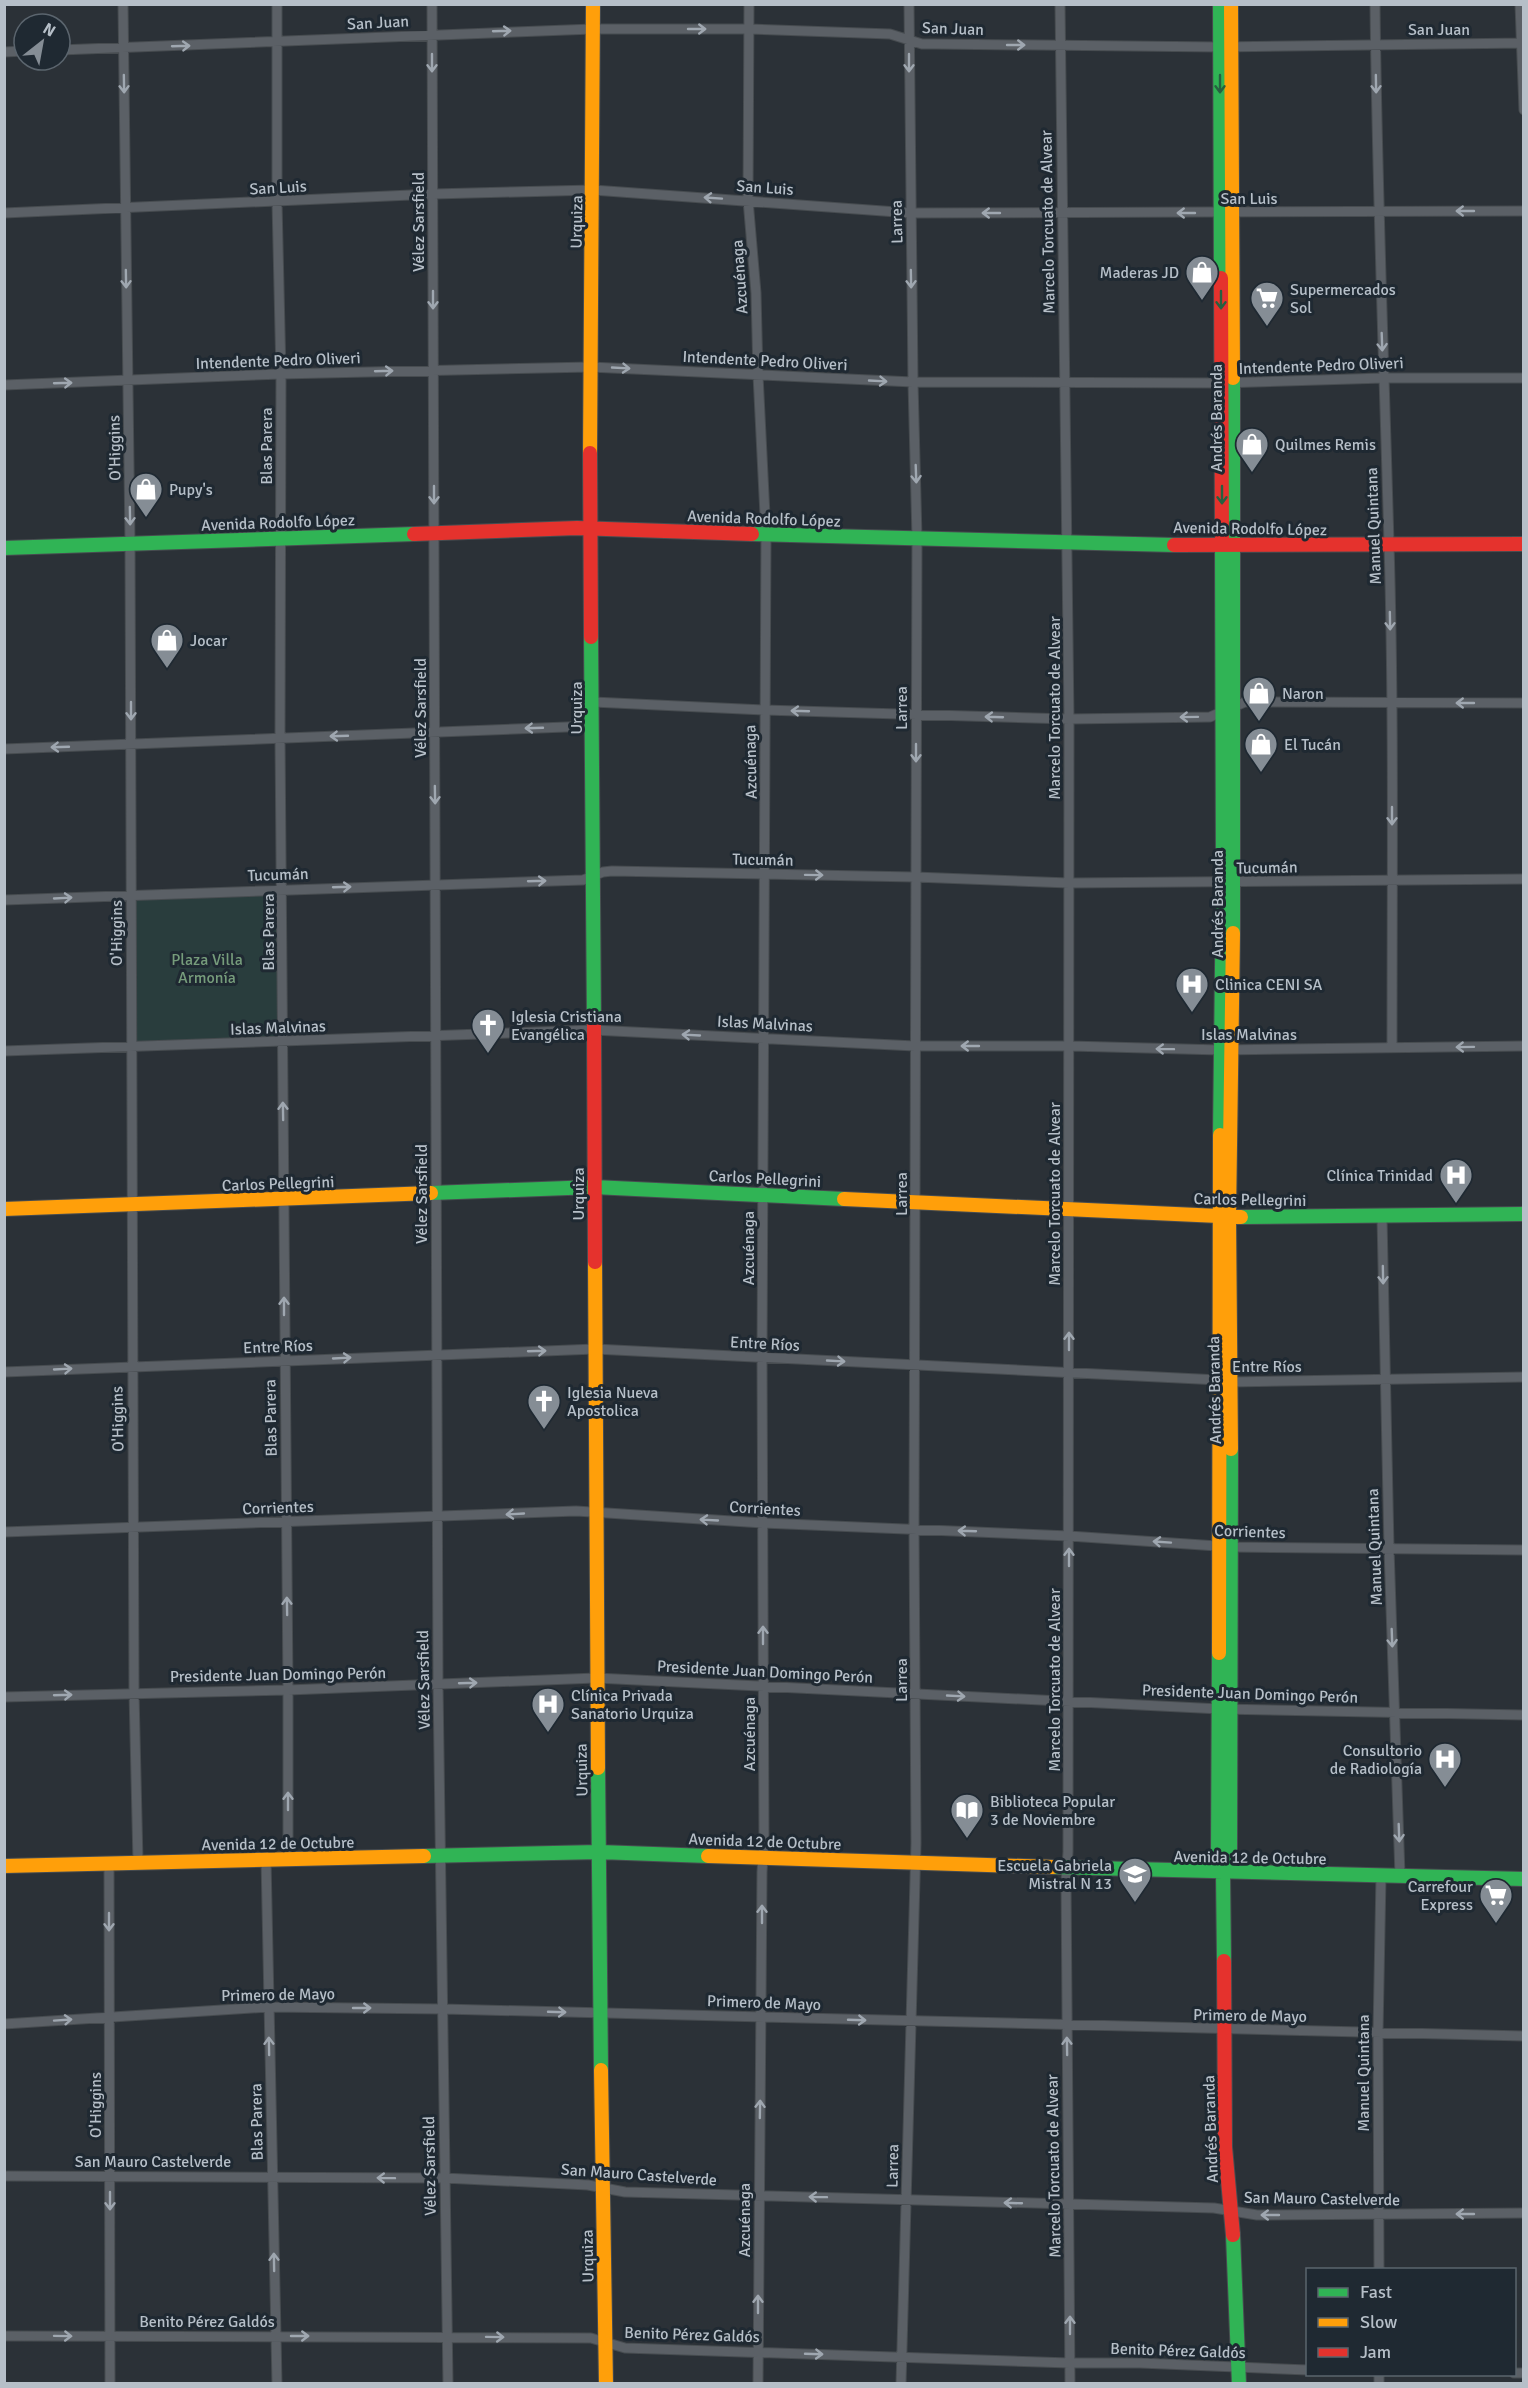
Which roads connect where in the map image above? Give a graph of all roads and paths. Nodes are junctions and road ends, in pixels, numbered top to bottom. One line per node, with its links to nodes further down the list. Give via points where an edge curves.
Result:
1 (123, 4): 21 (street, O'Higgins)
2 (278, 4): 16 (street, Blas Parera)
3 (432, 4): 14 (street, Vélez Sarsfield)
4 (593, 4): 12 (street, Urquiza)
5 (749, 4): 13 (street, Azcuénaga)
6 (909, 4): 15 (street, Larrea)
7 (1060, 4): 19 (street, Marcelo Torcuato de Alvear)
8 (1220, 4): 20 (street, Andrés Baranda)
9 (1231, 4): 20 (street, Andrés Baranda)
10 (1375, 4): 17 (street, Manuel Quintana)
11 (1520, 4): 18 (street)
12 (593, 29): 13 (street, San Juan, one-way to 13); 14 (street, San Juan, one-way to 12); 24 (street, Urquiza)
13 (749, 29): 15 (street, San Juan, via 890,34); 26 (street, Azcuénaga)
14 (432, 34): 16 (street, San Juan); 25 (street, Vélez Sarsfield, one-way to 25)
15 (909, 41): 19 (street, San Juan, one-way to 19); 32 (street, Larrea, one-way to 32)
16 (278, 43): 21 (street, San Juan, one-way to 16); 27 (street, Blas Parera)
17 (1376, 44): 18 (street, San Juan); 20 (street, San Juan); 29 (street, Manuel Quintana, one-way to 29)
18 (1522, 44): 23 (street)
19 (1060, 45): 20 (street, San Juan); 33 (street, Marcelo Torcuato de Alvear)
20 (1225, 47): 34 (street, Andrés Baranda)
21 (123, 49): 22 (street, San Juan); 28 (street, O'Higgins, one-way to 28)
22 (72, 50)
23 (1524, 110)
24 (593, 190): 25 (street, San Luis); 26 (street, San Luis, one-way to 24); 35 (street, Urquiza)
25 (433, 194): 27 (street, San Luis); 36 (street, Vélez Sarsfield, one-way to 36)
26 (748, 200): 32 (street, San Luis); 38 (street, Azcuénaga)
27 (277, 202): 28 (street, San Luis); 37 (street, Blas Parera)
28 (125, 208): 31 (street, San Luis); 41 (street, O'Higgins, one-way to 41)
29 (1378, 211): 30 (street, San Luis, one-way to 29); 34 (street, San Luis); 39 (street, Manuel Quintana, one-way to 39)
30 (1524, 211)
31 (4, 213)
32 (910, 213): 33 (street, San Luis, one-way to 32); 42 (street, Larrea, one-way to 42)
33 (1062, 213): 34 (street, San Luis, one-way to 33); 43 (street, Marcelo Torcuato de Alvear)
34 (1226, 213): 44 (street, Andrés Baranda)
35 (590, 367): 36 (street, Intendente Pedro Oliveri); 38 (street, Intendente Pedro Oliveri, one-way to 38); 46 (street, Urquiza)
36 (433, 370): 37 (street, Intendente Pedro Oliveri, one-way to 36); 47 (street, Vélez Sarsfield, one-way to 47)
37 (281, 374): 41 (street, Intendente Pedro Oliveri); 49 (street, Blas Parera)
38 (758, 375): 42 (street, Intendente Pedro Oliveri, one-way to 42); 48 (street, Azcuénaga)
39 (1384, 378): 40 (street, Intendente Pedro Oliveri); 44 (street, Intendente Pedro Oliveri); 55 (street, Manuel Quintana)
40 (1524, 378)
41 (128, 380): 45 (street, Intendente Pedro Oliveri, one-way to 41); 52 (street, O'Higgins, one-way to 52)
42 (913, 382): 43 (street, Intendente Pedro Oliveri); 50 (street, Larrea, one-way to 50)
43 (1065, 382): 44 (street, Intendente Pedro Oliveri); 51 (street, Marcelo Torcuato de Alvear)
44 (1227, 383): 54 (street, Andrés Baranda)
45 (4, 385)
46 (590, 528): 47 (street, Avenida Rodolfo López); 48 (street, Avenida Rodolfo López); 57 (street, Urquiza)
47 (434, 534): 49 (street, Avenida Rodolfo López); 65 (street, Vélez Sarsfield)
48 (766, 535): 50 (street, Avenida Rodolfo López); 61 (street, Azcuénaga)
49 (282, 538): 52 (street, Avenida Rodolfo López); 66 (street, Blas Parera)
50 (917, 538): 51 (street, Avenida Rodolfo López); 62 (street, Larrea)
51 (1068, 541): 54 (street, Avenida Rodolfo López); 63 (street, Marcelo Torcuato de Alvear)
52 (130, 544): 56 (street, Avenida Rodolfo López); 67 (street, O'Higgins, one-way to 67)
53 (1524, 544): 55 (street, Avenida Rodolfo López)
54 (1228, 545): 55 (street, Avenida Rodolfo López); 60 (street, Andrés Baranda)
55 (1389, 546): 58 (street, Manuel Quintana, one-way to 58)
56 (4, 548)
57 (593, 702): 61 (street); 64 (street, Urquiza)
58 (1392, 703): 59 (street, one-way to 58); 60 (street, via 1245,702); 73 (street, Manuel Quintana, one-way to 73)
59 (1524, 703)
60 (1227, 709): 63 (street, one-way to 63, via 1210,717); 74 (street, Andrés Baranda)
61 (764, 710): 62 (street, one-way to 61); 69 (street, Azcuénaga)
62 (916, 714): 63 (street, one-way to 62); 71 (street, Larrea, one-way to 71)
63 (1069, 719): 75 (street, Marcelo Torcuato de Alvear)
64 (592, 726): 65 (street, one-way to 65); 70 (street, Urquiza)
65 (435, 732): 66 (street, one-way to 66); 76 (street, Vélez Sarsfield, one-way to 76)
66 (280, 738): 67 (street); 77 (street, Blas Parera)
67 (131, 745): 68 (street, one-way to 68); 78 (street, O'Higgins)
68 (4, 749)
69 (766, 874): 70 (street, Tucumán, via 612,871); 71 (street, Tucumán, one-way to 71); 82 (street, Azcuénaga)
70 (594, 876): 76 (street, Tucumán, one-way to 70, via 582,880); 80 (street, Urquiza)
71 (915, 877): 75 (street, Tucumán); 84 (street, Larrea)
72 (1524, 879): 73 (street, Tucumán)
73 (1392, 880): 74 (street, Tucumán); 88 (street, Manuel Quintana)
74 (1228, 883): 75 (street, Tucumán); 89 (street, Andrés Baranda)
75 (1069, 884): 85 (street, Marcelo Torcuato de Alvear)
76 (436, 885): 77 (street, Tucumán, one-way to 76); 81 (street, Vélez Sarsfield)
77 (283, 889): 78 (street, Tucumán); 83 (street, Blas Parera)
78 (131, 894): 79 (street, Tucumán, one-way to 78); 87 (street, O'Higgins)
79 (4, 900)
80 (593, 1030): 81 (street, Islas Malvinas); 82 (street, Islas Malvinas, one-way to 80); 91 (street, Urquiza)
81 (436, 1035): 83 (street, Islas Malvinas); 92 (street, Vélez Sarsfield)
82 (763, 1038): 84 (street, Islas Malvinas); 93 (street, Azcuénaga)
83 (282, 1042): 87 (street, Islas Malvinas); 94 (street, Blas Parera, one-way to 83)
84 (915, 1046): 85 (street, Islas Malvinas, one-way to 84); 95 (street, Larrea)
85 (1070, 1046): 89 (street, Islas Malvinas, one-way to 85); 97 (street, Marcelo Torcuato de Alvear)
86 (1524, 1046): 88 (street, Islas Malvinas, one-way to 88)
87 (132, 1047): 90 (street, Islas Malvinas); 96 (street, O'Higgins)
88 (1392, 1047): 89 (street, Islas Malvinas)
89 (1227, 1050): 100 (street, Andrés Baranda)
90 (4, 1051)
91 (594, 1186): 92 (street, Carlos Pellegrini); 93 (street, Carlos Pellegrini); 102 (street, Urquiza)
92 (436, 1193): 94 (street, Carlos Pellegrini); 103 (street, Vélez Sarsfield)
93 (764, 1194): 95 (street, Carlos Pellegrini); 104 (street, Azcuénaga)
94 (284, 1199): 96 (street, Carlos Pellegrini); 105 (street, Blas Parera, one-way to 94)
95 (917, 1202): 97 (street, Carlos Pellegrini); 107 (street, Larrea)
96 (133, 1205): 98 (street, Carlos Pellegrini); 106 (street, O'Higgins)
97 (1068, 1208): 100 (street, Carlos Pellegrini); 109 (street, Marcelo Torcuato de Alvear, one-way to 97)
98 (4, 1209)
99 (1524, 1214): 101 (street, Carlos Pellegrini)
100 (1224, 1217): 101 (street, Carlos Pellegrini); 112 (street, Andrés Baranda)
101 (1382, 1217): 111 (street, Manuel Quintana, one-way to 111)
102 (595, 1349): 103 (street, Entre Ríos, one-way to 102); 104 (street, Entre Ríos); 113 (street, Urquiza)
103 (437, 1354): 105 (street, Entre Ríos, one-way to 103); 114 (street, Vélez Sarsfield)
104 (762, 1357): 107 (street, Entre Ríos, one-way to 107); 116 (street, Azcuénaga)
105 (284, 1361): 106 (street, Entre Ríos); 115 (street, Blas Parera)
106 (132, 1366): 108 (street, Entre Ríos, one-way to 106); 117 (street, O'Higgins)
107 (915, 1366): 109 (street, Entre Ríos); 118 (street, Larrea)
108 (4, 1372)
109 (1069, 1372): 112 (street, Entre Ríos); 120 (street, Marcelo Torcuato de Alvear)
110 (1524, 1377): 111 (street, Entre Ríos)
111 (1385, 1379): 112 (street, Entre Ríos); 122 (street, Manuel Quintana)
112 (1225, 1381): 121 (street, Andrés Baranda)
113 (596, 1513): 114 (street, Corrientes, one-way to 114); 116 (street, Corrientes, one-way to 113); 124 (street, Urquiza)
114 (437, 1518): 115 (street, Corrientes); 125 (street, Vélez Sarsfield)
115 (286, 1522): 117 (street, Corrientes); 127 (street, Blas Parera, one-way to 115)
116 (763, 1523): 118 (street, Corrientes); 126 (street, Azcuénaga, one-way to 116)
117 (133, 1527): 119 (street, Corrientes); 128 (street, O'Higgins)
118 (914, 1529): 120 (street, Corrientes, one-way to 118); 129 (street, Larrea)
119 (4, 1532)
120 (1069, 1536): 121 (street, Corrientes, one-way to 120); 131 (street, Marcelo Torcuato de Alvear, one-way to 120)
121 (1226, 1546): 122 (street, Corrientes); 132 (street, Andrés Baranda)
122 (1389, 1548): 123 (street, Corrientes); 133 (street, Manuel Quintana, one-way to 133)
123 (1524, 1550)
124 (596, 1678): 125 (street, Presidente Juan Domingo Perón, one-way to 124); 126 (street, Presidente Juan Domingo Perón); 135 (street, Urquiza)
125 (438, 1684): 127 (street, Presidente Juan Domingo Perón); 136 (street, Vélez Sarsfield)
126 (764, 1686): 129 (street, Presidente Juan Domingo Perón); 137 (street, Azcuénaga)
127 (288, 1690): 128 (street, Presidente Juan Domingo Perón); 139 (street, Blas Parera, one-way to 127)
128 (134, 1692): 130 (street, Presidente Juan Domingo Perón, one-way to 128); 140 (street, O'Higgins)
129 (916, 1694): 131 (street, Presidente Juan Domingo Perón, one-way to 131); 141 (street, Larrea)
130 (4, 1697)
131 (1068, 1701): 132 (street, Presidente Juan Domingo Perón); 144 (street, Marcelo Torcuato de Alvear)
132 (1225, 1709): 133 (street, Presidente Juan Domingo Perón); 145 (street, Andrés Baranda, via 1230,1857)
133 (1395, 1712): 134 (street, Presidente Juan Domingo Perón); 147 (street, Manuel Quintana, one-way to 147)
134 (1524, 1715)
135 (599, 1852): 136 (street, Avenida 12 de Octubre); 137 (street, Avenida 12 de Octubre); 151 (street, Urquiza)
136 (441, 1856): 139 (street, Avenida 12 de Octubre); 150 (street, Vélez Sarsfield)
137 (763, 1858): 141 (street, Avenida 12 de Octubre); 153 (street, Azcuénaga, one-way to 137)
138 (266, 1859): 139 (street, Avenida 12 de Octubre); 140 (street, Avenida 12 de Octubre); 149 (street, Blas Parera)
139 (288, 1859)
140 (138, 1862): 142 (street, Avenida 12 de Octubre)
141 (916, 1862): 144 (street, Avenida 12 de Octubre); 154 (street, Larrea)
142 (109, 1863): 143 (street, Avenida 12 de Octubre); 152 (street, O'Higgins, one-way to 152)
143 (4, 1866)
144 (1067, 1867): 145 (street, Avenida 12 de Octubre); 156 (street, Marcelo Torcuato de Alvear)
145 (1223, 1873): 146 (street, Avenida 12 de Octubre); 157 (street, Andrés Baranda)
146 (1381, 1876): 147 (street, Avenida 12 de Octubre); 158 (street, Manuel Quintana)
147 (1400, 1876): 148 (street, Avenida 12 de Octubre)
148 (1524, 1878)
149 (268, 2007): 150 (street, Primero de Mayo, one-way to 150); 152 (street, Primero de Mayo); 162 (street, Blas Parera, one-way to 149)
150 (442, 2009): 151 (street, Primero de Mayo, one-way to 151); 163 (street, Vélez Sarsfield)
151 (599, 2014): 153 (street, Primero de Mayo); 164 (street, Urquiza)
152 (110, 2016): 155 (street, Primero de Mayo, one-way to 152); 161 (street, O'Higgins)
153 (762, 2016): 154 (street, Primero de Mayo, one-way to 154); 165 (street, Azcuénaga, one-way to 153)
154 (911, 2022): 156 (street, Primero de Mayo); 166 (street, Larrea)
155 (4, 2024)
156 (1066, 2025): 157 (street, Primero de Mayo); 167 (street, Marcelo Torcuato de Alvear, one-way to 156)
157 (1223, 2030): 158 (street, Primero de Mayo); 168 (street, Andrés Baranda, via 1225,2147)
158 (1378, 2033): 159 (street, Primero de Mayo); 170 (street, Manuel Quintana)
159 (1524, 2036)
160 (4, 2176): 161 (street, San Mauro Castelverde)
161 (110, 2176): 162 (street, San Mauro Castelverde); 175 (street, O'Higgins, one-way to 175)
162 (272, 2176): 163 (street, San Mauro Castelverde, one-way to 162); 173 (street, Blas Parera, one-way to 162)
163 (444, 2178): 164 (street, San Mauro Castelverde); 174 (street, Vélez Sarsfield)
164 (603, 2188): 165 (street, San Mauro Castelverde, via 625,2192); 176 (street, Urquiza)
165 (759, 2195): 166 (street, San Mauro Castelverde, one-way to 165); 177 (street, Azcuénaga, one-way to 165)
166 (906, 2199): 167 (street, San Mauro Castelverde, one-way to 166); 178 (street, Larrea)
167 (1069, 2205): 168 (street, San Mauro Castelverde); 179 (street, Marcelo Torcuato de Alvear, one-way to 167)
168 (1231, 2211): 170 (street, San Mauro Castelverde, one-way to 168, via 1257,2215); 180 (street, Andrés Baranda)
169 (1524, 2213): 170 (street, San Mauro Castelverde, one-way to 170)
170 (1378, 2214): 171 (street, Manuel Quintana)
171 (1379, 2268)
172 (4, 2336): 175 (street, Benito Pérez Galdós, one-way to 175)
173 (275, 2336): 174 (street, Benito Pérez Galdós, one-way to 174); 175 (street, Benito Pérez Galdós); 183 (street, Blas Parera)
174 (447, 2336): 176 (street, Benito Pérez Galdós, one-way to 176, via 591,2338); 184 (street, Vélez Sarsfield)
175 (109, 2337): 182 (street, O'Higgins)
176 (605, 2342): 177 (street, Benito Pérez Galdós, via 625,2348); 185 (street, Urquiza)
177 (758, 2352): 178 (street, Benito Pérez Galdós, one-way to 178); 186 (street, Azcuénaga)
178 (901, 2357): 179 (street, Benito Pérez Galdós); 187 (street, Larrea)
179 (1070, 2363): 180 (street, Benito Pérez Galdós, via 1140,2362); 188 (street, Marcelo Torcuato de Alvear)
180 (1239, 2368): 181 (street, Benito Pérez Galdós); 189 (street, Andrés Baranda)
181 (1306, 2370)
182 (110, 2384)
183 (277, 2384)
184 (448, 2384)
185 (606, 2384)
186 (758, 2384)
187 (901, 2384)
188 (1070, 2384)
189 (1239, 2384)

